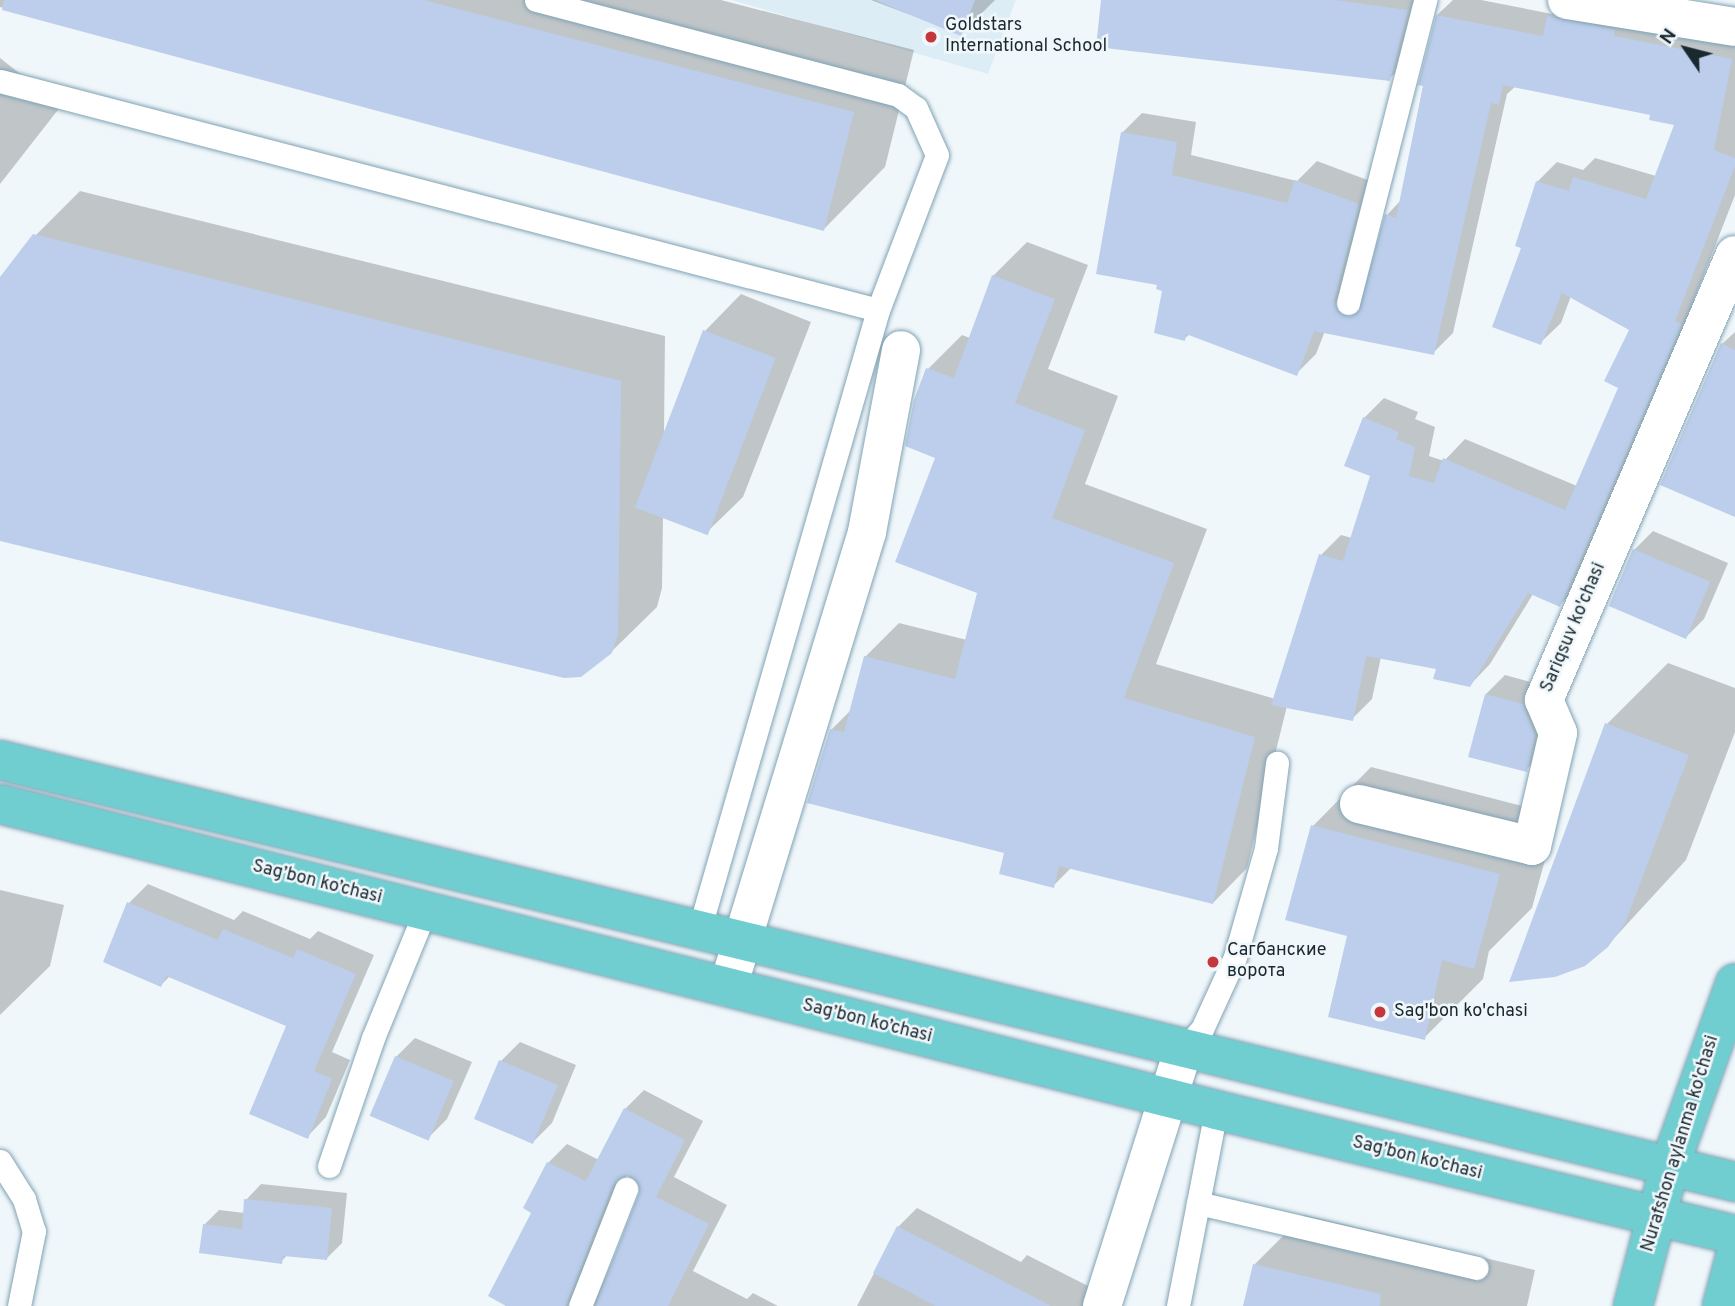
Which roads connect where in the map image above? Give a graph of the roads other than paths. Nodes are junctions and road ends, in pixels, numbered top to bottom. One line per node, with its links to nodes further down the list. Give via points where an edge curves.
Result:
1 (536, 0): 8 (lane, via 898,95 916,108 937,155)
2 (1425, 0): 7 (lane)
3 (1567, 0): 4 (street)
4 (1735, 27)
5 (0, 81): 8 (lane)
6 (1735, 255): 13 (street, Sariqsuv ko'chasi, via 1544,700 1558,733 1532,846)
7 (1348, 303)
8 (878, 310): 15 (lane)
9 (901, 351): 16 (street, via 867,532)
10 (0, 760): 15 (main road)
11 (1277, 763): 19 (lane, via 1266,848 1235,957 1202,1029)
12 (0, 804): 14 (main road, Sag’bon ko’chasi)
13 (1359, 804)
14 (426, 909): 18 (main road, Sag’bon ko’chasi); 24 (lane, via 373,1038)
15 (699, 930): 16 (main road)
16 (741, 940): 18 (street); 19 (main road)
17 (1735, 983): 23 (main road, Nurafshon aylanma ko'chasi)
18 (728, 987): 20 (main road, Sag’bon ko’chasi)
19 (1183, 1050): 20 (street); 23 (main road)
20 (1168, 1097): 21 (main road, Sag’bon ko’chasi); 34 (street)
21 (1216, 1110): 27 (lane); 28 (main road, Sag’bon ko’chasi)
22 (0, 1161): 32 (lane, via 24,1199 34,1231)
23 (1670, 1165): 25 (main road); 28 (main road, Nurafshon aylanma ko'chasi)
24 (329, 1166)
25 (1735, 1182)
26 (626, 1189): 33 (lane)
27 (1198, 1203): 31 (lane); 35 (lane)
28 (1655, 1217): 29 (main road, Sag’bon ko’chasi); 36 (main road, Nurafshon aylanma ko'chasi)
29 (1735, 1235)
30 (1735, 1257): 37 (main road)
31 (1477, 1268)
32 (19, 1306)
33 (580, 1306)
34 (1102, 1306)
35 (1178, 1306)
36 (1633, 1306)
37 (1722, 1306)

